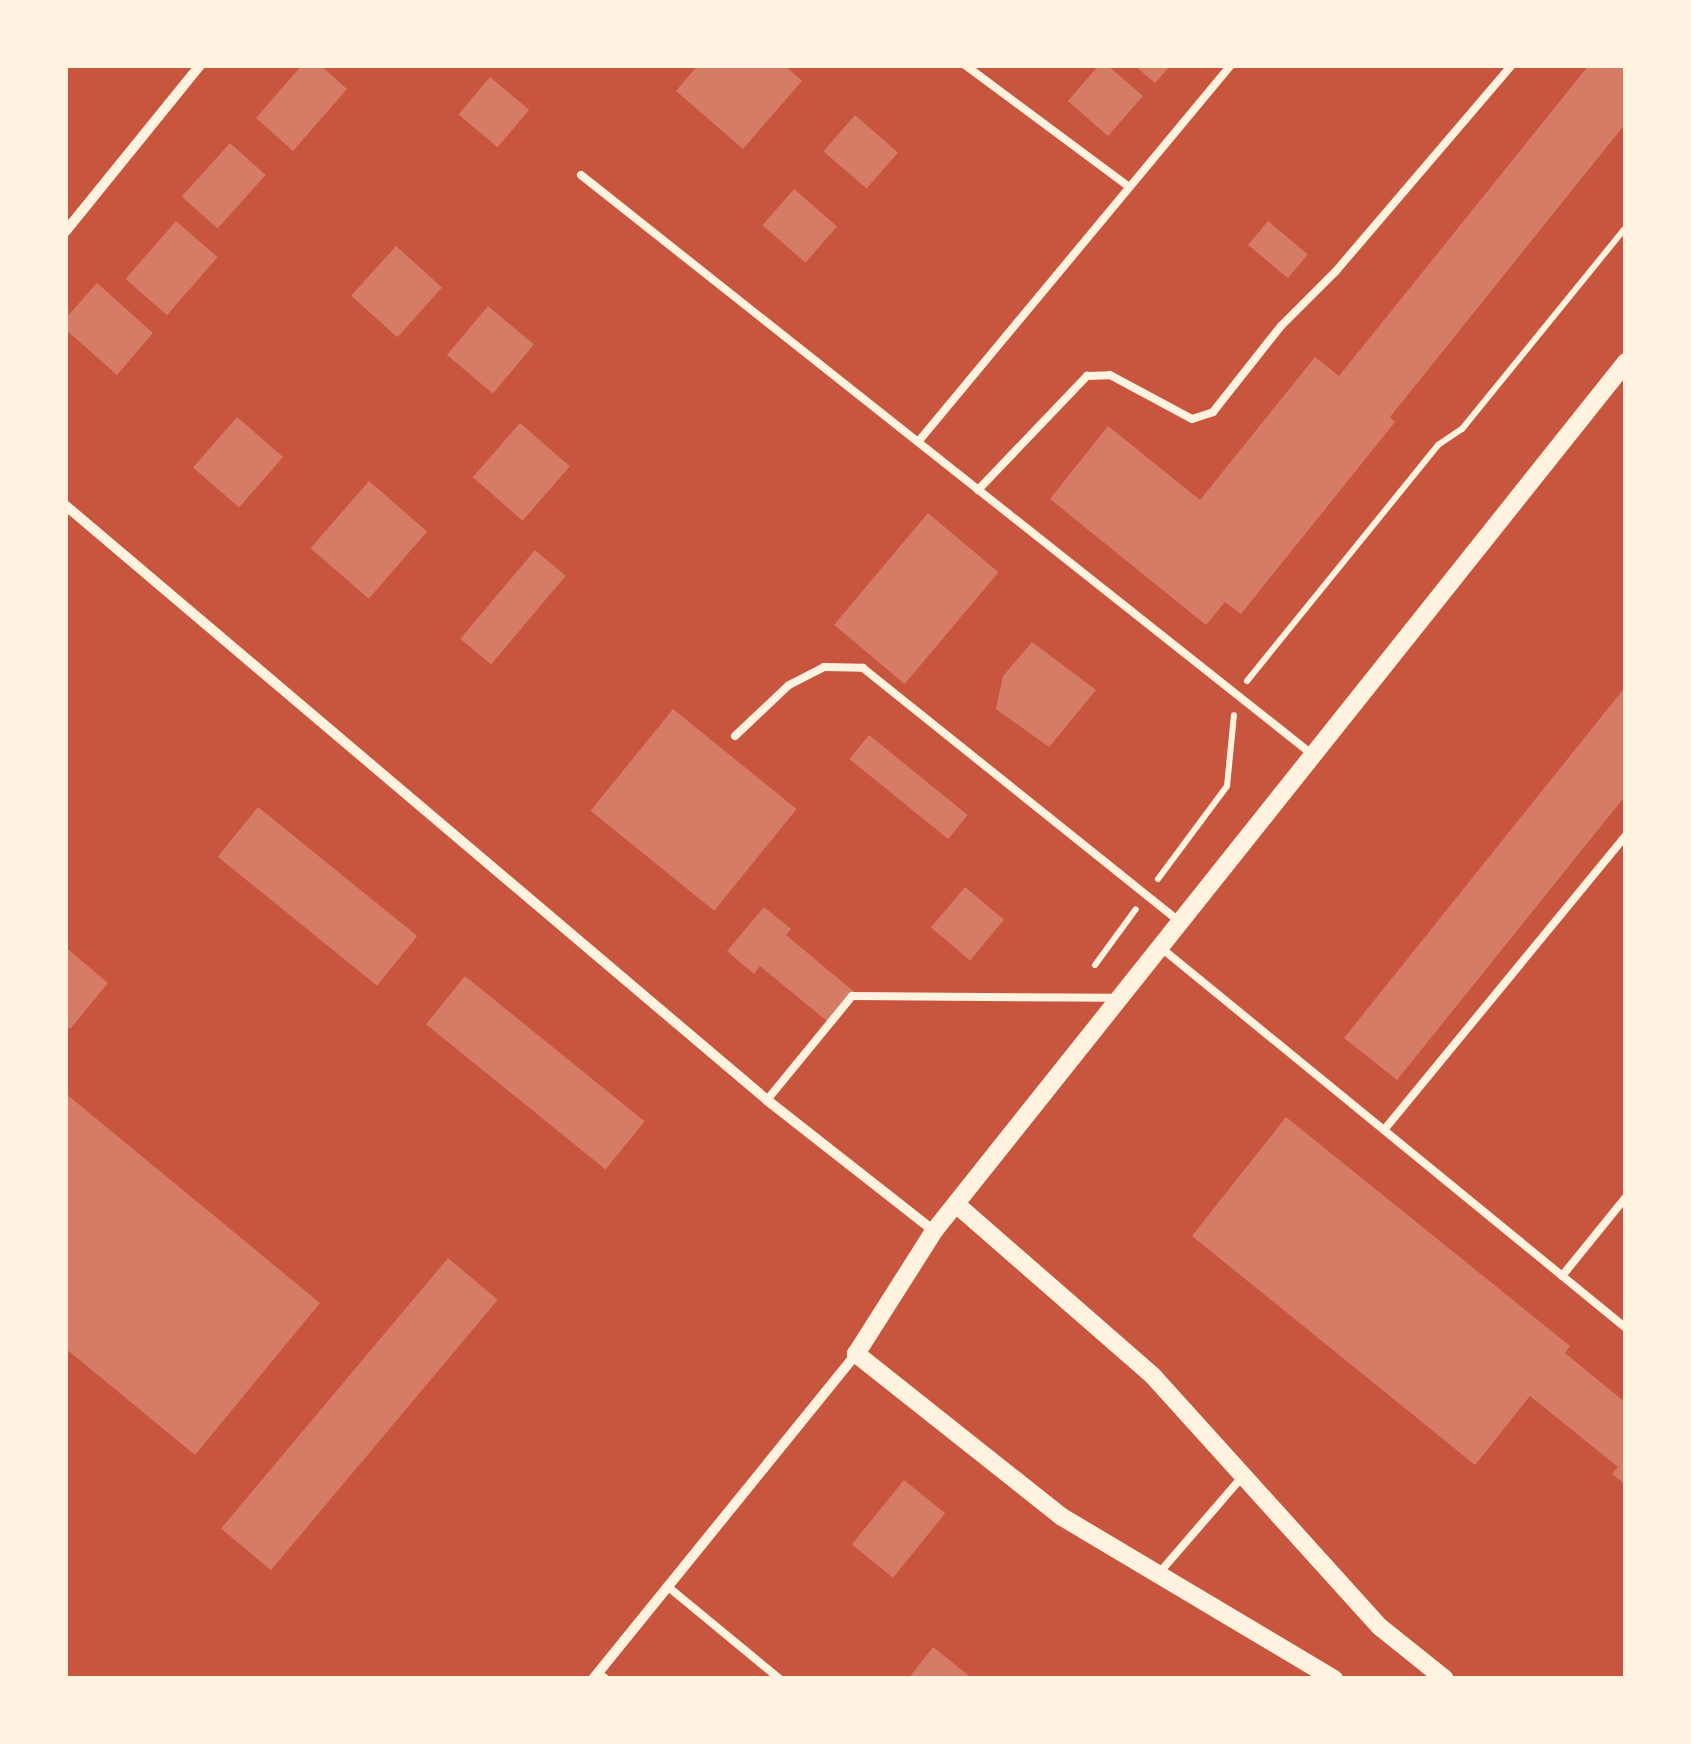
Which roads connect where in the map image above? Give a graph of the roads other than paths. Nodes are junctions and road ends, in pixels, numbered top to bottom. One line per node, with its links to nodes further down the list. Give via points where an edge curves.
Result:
1 (200, 65): 7 (street)
2 (965, 65): 6 (lane)
3 (1231, 65): 6 (lane)
4 (1512, 65): 10 (lane, via 1212,412 1192,419 1110,374 1087,376)
5 (582, 175): 9 (lane)
6 (1130, 187): 9 (lane)
7 (65, 232)
8 (1626, 362): 13 (street)
9 (918, 442): 10 (lane)
10 (978, 490): 13 (lane)
11 (65, 505): 18 (street)
12 (735, 736): 15 (lane, via 789,685 824,667 864,668)
13 (1313, 755): 15 (street)
14 (1626, 834): 19 (lane)
15 (1180, 922): 16 (street)
16 (1160, 947): 17 (street); 19 (lane)
17 (1120, 998): 18 (lane, via 852,996); 21 (street)
18 (766, 1100): 22 (street)
19 (1384, 1130): 23 (lane)
20 (1626, 1198): 23 (lane)
21 (956, 1204): 22 (street); 26 (street, via 1153,1376)
22 (934, 1231): 25 (street)
23 (1562, 1276): 24 (lane)
24 (1626, 1328)
25 (856, 1354): 27 (street, via 1062,1517); 28 (street)
26 (1243, 1476): 27 (lane); 32 (street, via 1380,1627)
27 (1160, 1572): 31 (street)
28 (668, 1586): 29 (street); 30 (lane)
29 (599, 1677)
30 (780, 1679)
31 (1334, 1679)
32 (1445, 1679)

